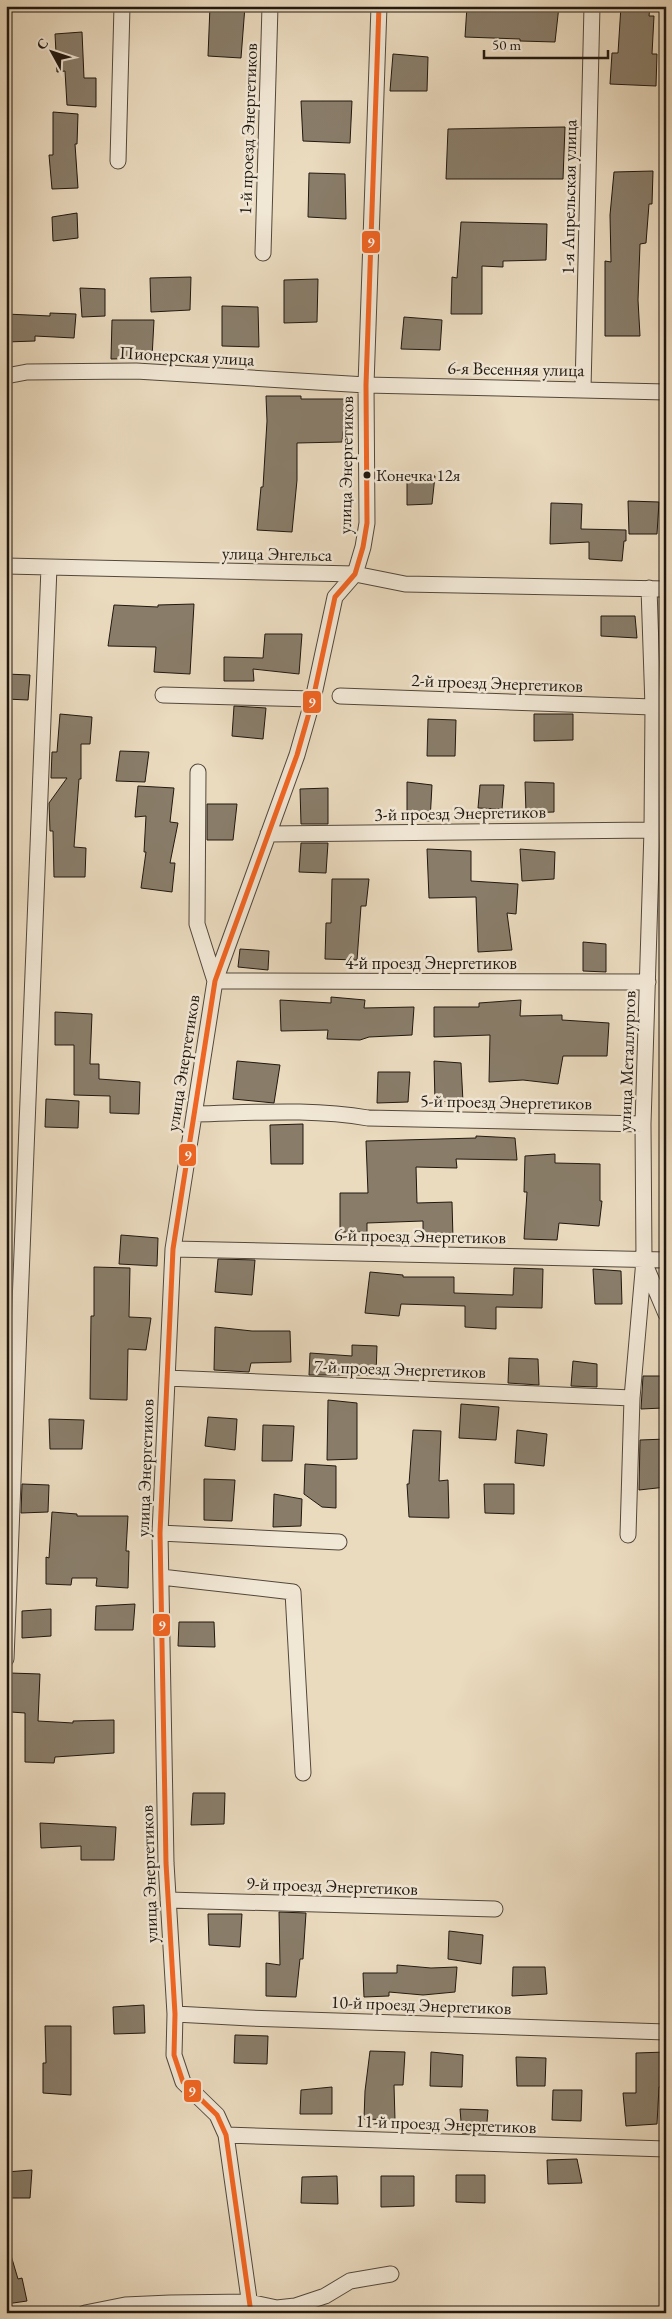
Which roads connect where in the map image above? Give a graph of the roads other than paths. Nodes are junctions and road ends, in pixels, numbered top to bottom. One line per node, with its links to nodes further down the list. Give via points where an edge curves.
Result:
1 (122, 6): 5 (street)
2 (270, 6): 6 (street, 1-й проезд Энергетиков)
3 (379, 6): 8 (street, улица Энергетиков)
4 (592, 6): 9 (street, 1-я Апрельская улица)
5 (118, 161)
6 (263, 253)
7 (6, 376): 8 (street, Пионерская улица, via 27,372 136,370)
8 (366, 385): 9 (street, 6-я Весенняя улица); 13 (street, улица Энергетиков, via 367,523 364,547)
9 (583, 389): 10 (street, 6-я Весенняя улица)
10 (666, 392)
11 (6, 566): 12 (street, улица Энгельса)
12 (49, 567): 13 (street, улица Энгельса); 37 (street)
13 (355, 574): 14 (street, улица Энгельса, via 405,584); 18 (street, улица Энергетиков, via 335,597)
14 (649, 588): 15 (street, улица Энгельса); 19 (street, улица Металлургов)
15 (666, 589)
16 (163, 695): 18 (street)
17 (340, 696): 19 (street, 2-й проезд Энергетиков)
18 (313, 699): 22 (street, улица Энергетиков)
19 (653, 707): 21 (street, улица Металлургов)
20 (198, 772): 23 (street, via 197,924)
21 (652, 830): 22 (street, 3-й проезд Энергетиков); 24 (street, улица Металлургов)
22 (268, 834): 23 (street, улица Энергетиков)
23 (215, 981): 24 (street, 4-й проезд Энергетиков); 25 (street, улица Энергетиков)
24 (648, 982): 26 (street, улица Металлургов)
25 (194, 1114): 26 (street, 5-й проезд Энергетиков, via 340,1113 368,1118); 27 (street, улица Энергетиков)
26 (643, 1124): 28 (street, улица Металлургов)
27 (173, 1249): 28 (street, 6-й проезд Энергетиков); 31 (street, улица Энергетиков)
28 (644, 1260): 29 (street, 6-й проезд Энергетиков); 30 (street); 32 (street, улица Металлургов)
29 (666, 1260)
30 (666, 1314)
31 (167, 1378): 32 (street, 7-й проезд Энергетиков); 33 (street, улица Энергетиков)
32 (632, 1398): 34 (street, улица Металлургов)
33 (160, 1534): 35 (street); 36 (street, улица Энергетиков)
34 (628, 1535)
35 (338, 1542)
36 (161, 1577): 38 (street, via 293,1592); 39 (street, улица Энергетиков)
37 (6, 1660)
38 (303, 1773)
39 (168, 1900): 40 (street, 9-й проезд Энергетиков); 41 (street, улица Энергетиков)
40 (495, 1909)
41 (175, 2014): 42 (street, 10-й проезд Энергетиков); 43 (street, улица Энергетиков, via 174,2055 183,2082 217,2116)
42 (666, 2032)
43 (226, 2135): 44 (street, 11-й проезд Энергетиков); 46 (street, улица Энергетиков)
44 (666, 2149)
45 (391, 2274): 46 (street, via 350,2281 325,2296 295,2306)
46 (250, 2308): 47 (street, via 125,2305)
47 (85, 2313)

